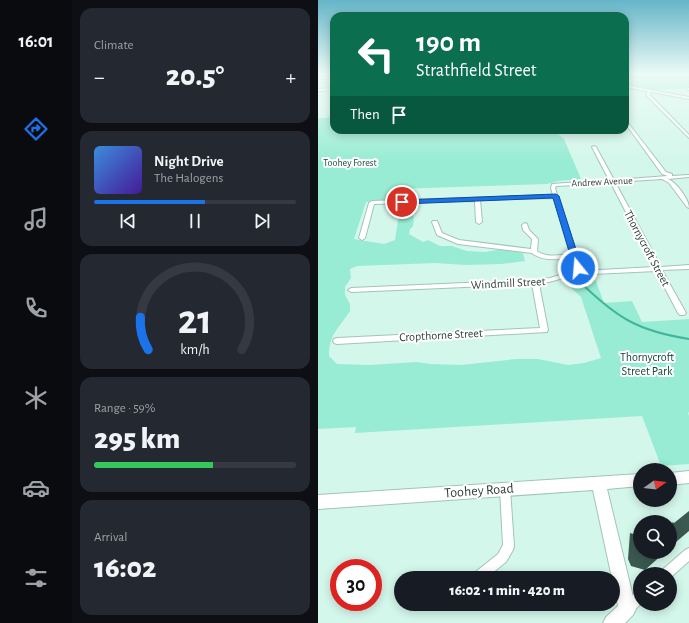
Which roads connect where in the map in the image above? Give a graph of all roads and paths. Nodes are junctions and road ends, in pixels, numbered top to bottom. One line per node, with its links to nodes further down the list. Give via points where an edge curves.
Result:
1 (656, 103): 3 (street)
2 (629, 126): 5 (street)
3 (689, 137)
4 (594, 147): 8 (street, Thornycroft Street)
5 (663, 176): 7 (street); 8 (street, Andrew Avenue)
6 (689, 176): 7 (street)
7 (672, 178): 11 (street)
8 (612, 182): 9 (street, Andrew Avenue, via 554,185); 19 (street, Thornycroft Street)
9 (556, 196): 10 (street); 17 (street)
10 (477, 199): 13 (street); 15 (street, via 372,203)
11 (689, 206)
12 (436, 222): 16 (street, via 439,234 458,242)
13 (479, 222)
14 (525, 225): 16 (street, via 526,230 535,239)
15 (362, 238)
16 (534, 251): 17 (street, via 543,256)
17 (574, 256): 20 (street)
18 (689, 267): 19 (street, Windmill Street)
19 (658, 269): 20 (street, Windmill Street); 23 (street, Thornycroft Street)
20 (580, 273): 21 (street, Windmill Street)
21 (535, 282): 22 (street, Windmill Street); 24 (street, Cropthorne Street, via 544,330)
22 (350, 290)
23 (682, 313)
24 (337, 341)
25 (689, 477): 26 (street)
26 (677, 478)
27 (633, 480): 28 (street, Toohey Road)
28 (598, 482): 29 (street, Toohey Road); 35 (street)
29 (505, 489): 30 (street, Toohey Road); 33 (street, via 509,546 502,558)
30 (318, 502)
31 (689, 554): 32 (street)
32 (674, 567)
33 (486, 571)
34 (633, 604): 35 (street)
35 (627, 609): 36 (street)
36 (612, 623)

